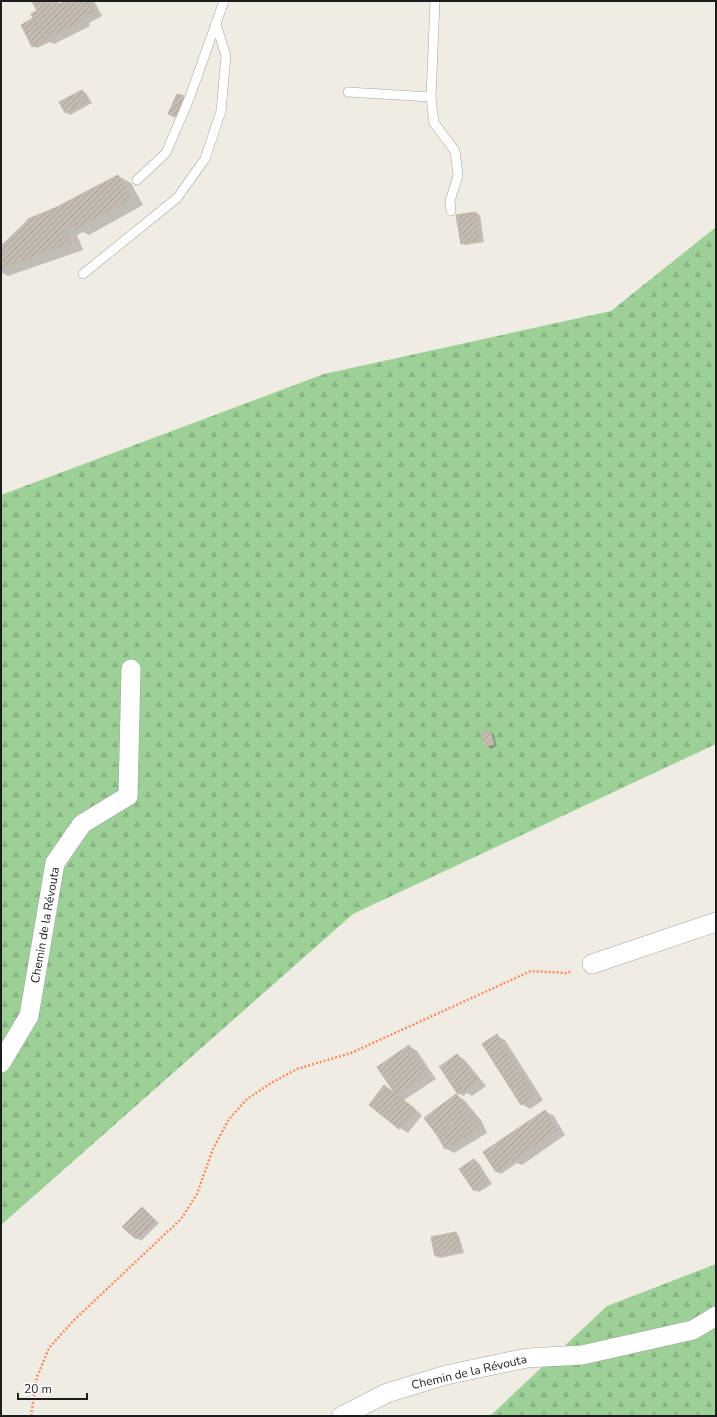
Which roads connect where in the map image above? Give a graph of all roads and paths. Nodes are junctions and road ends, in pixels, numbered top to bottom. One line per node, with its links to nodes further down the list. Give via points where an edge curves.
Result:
1 (224, 1): 3 (lane)
2 (435, 1): 5 (lane)
3 (216, 24): 6 (lane, via 189,100 166,153); 8 (lane, via 226,56 221,111 205,159 177,198)
4 (348, 92): 5 (lane)
5 (431, 97): 7 (lane, via 434,123 456,151 458,176 450,201)
6 (137, 180)
7 (451, 211)
8 (83, 274)
9 (131, 669): 12 (street, Chemin de la Révouta, via 128,796 82,824 55,863 29,1016)
10 (716, 922): 11 (street)
11 (592, 964): 14 (path, via 566,973 531,971 352,1053 298,1069 247,1099 229,1119 216,1143 196,1194 181,1219 73,1321 49,1348 37,1377)
12 (1, 1063)
13 (716, 1316): 15 (street, Chemin de la Révouta, via 693,1330 582,1355 527,1358 446,1374 387,1392)
14 (31, 1416)
15 (342, 1416)

